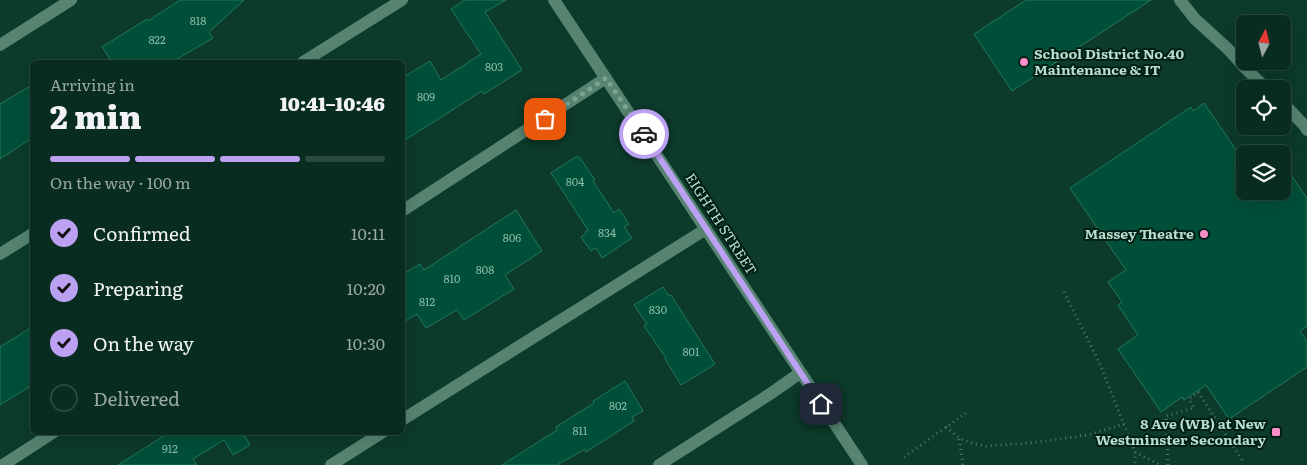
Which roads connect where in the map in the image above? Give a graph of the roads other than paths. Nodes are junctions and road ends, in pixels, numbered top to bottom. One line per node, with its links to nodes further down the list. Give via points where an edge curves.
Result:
1 (72, 0): 5 (street)
2 (402, 0): 6 (street)
3 (554, 0): 7 (street, EIGHTH STREET)
4 (1180, 0): 8 (street)
5 (0, 45)
6 (306, 60)
7 (606, 78): 11 (street); 12 (street, EIGHTH STREET)
8 (1258, 80)
9 (1291, 111): 10 (street)
10 (1307, 130)
11 (405, 209)
12 (706, 229): 15 (street, EIGHTH STREET); 16 (street)
13 (30, 235): 14 (street)
14 (0, 254)
15 (800, 373): 21 (street); 22 (street, EIGHTH STREET)
16 (405, 418)
17 (49, 435): 19 (street)
18 (378, 435): 20 (street)
19 (4, 465)
20 (331, 465)
21 (658, 465)
22 (862, 465)

